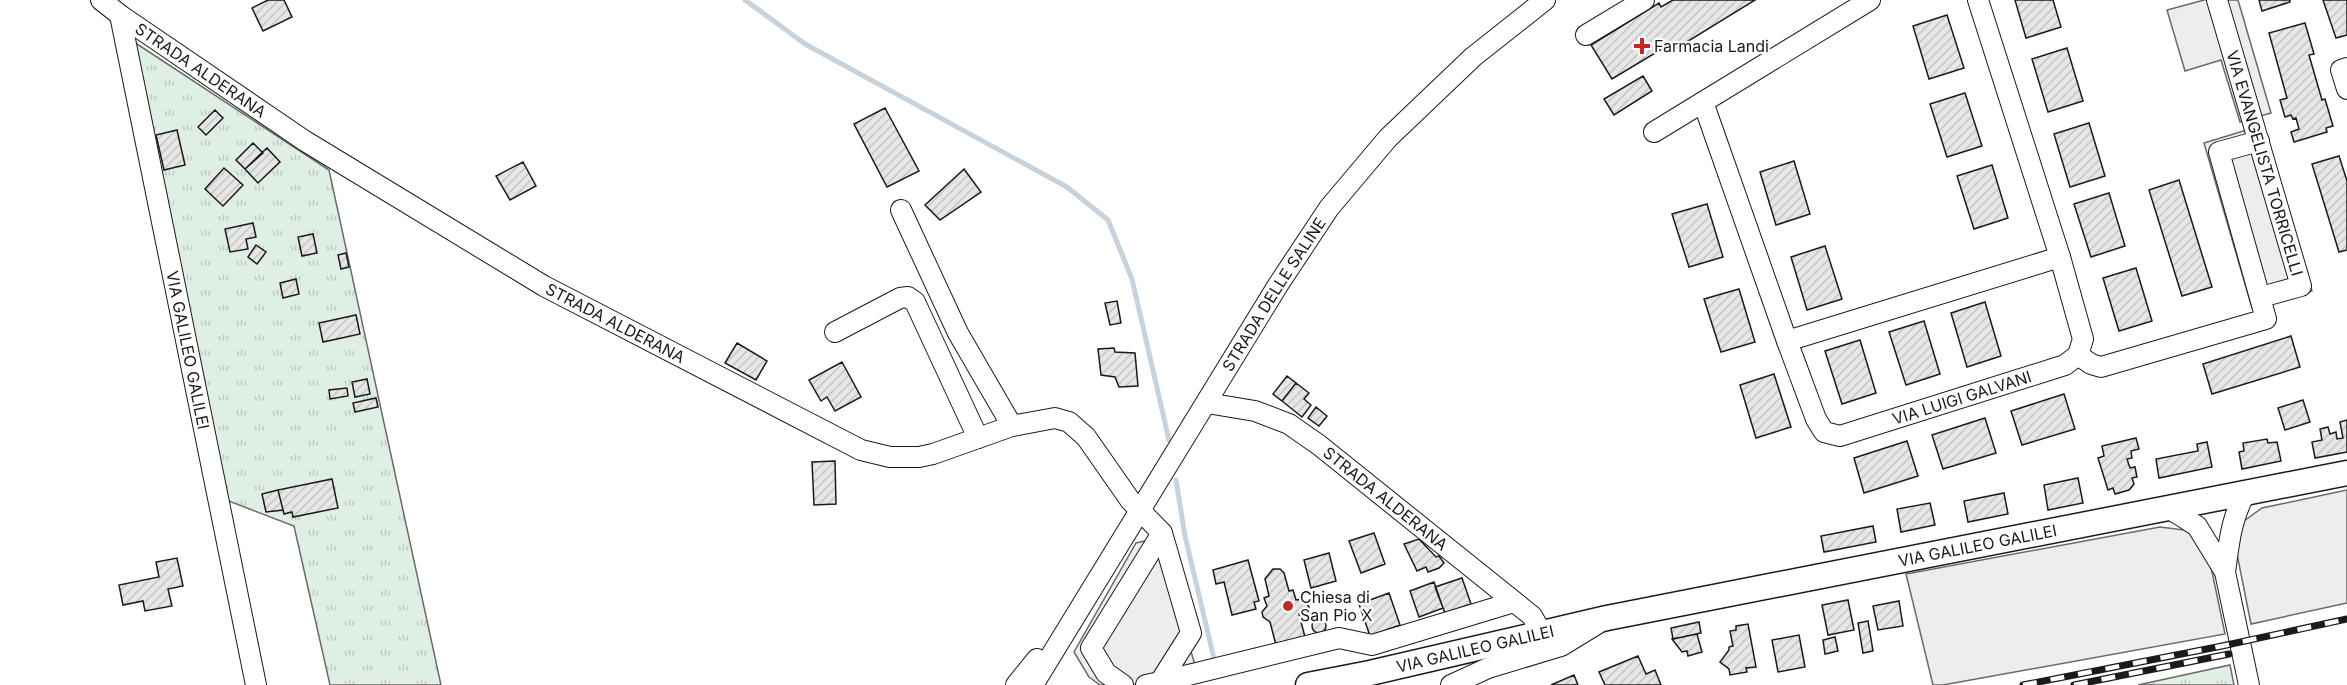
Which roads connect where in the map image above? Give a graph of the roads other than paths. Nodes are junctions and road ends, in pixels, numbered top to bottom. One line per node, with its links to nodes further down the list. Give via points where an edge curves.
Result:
1 (101, 0): 7 (street, STRADA ALDERANA)
2 (1545, 0): 20 (street, STRADA DELLE SALINE, via 1473,57 1397,130 1329,208)
3 (1644, 0): 8 (street)
4 (1870, 0): 11 (street)
5 (1978, 0): 15 (street)
6 (2217, 0): 13 (street, VIA EVANGELISTA TORRICELLI)
7 (120, 15): 22 (street, STRADA ALDERANA, via 305,141 477,247 544,286 848,444 875,454 904,458 933,454); 37 (street, VIA GALILEO GALILEI)
8 (1586, 35)
9 (2344, 69): 10 (street)
10 (2347, 89)
11 (1702, 102): 12 (street); 18 (street, VIA LUIGI GALVANI)
12 (1654, 132)
13 (2259, 141): 16 (street, via 2220,152); 16 (street, VIA EVANGELISTA TORRICELLI, via 2301,286)
14 (902, 210): 21 (street, via 958,333)
15 (2060, 257): 18 (street); 19 (street, via 2083,339)
16 (2261, 297): 19 (street, via 2266,318 2101,367)
17 (835, 332): 22 (street, via 900,298 908,297 915,302)
18 (1787, 341): 19 (street, VIA LUIGI GALVANI, via 1816,419 1824,432 1839,436 2065,365)
19 (2078, 355)
20 (1207, 403): 27 (street, STRADA DELLE SALINE); 32 (street, STRADA ALDERANA, via 1254,411 1289,424)
21 (1012, 426): 22 (street, STRADA ALDERANA); 27 (street, STRADA ALDERANA, via 1055,418 1069,422 1086,437)
22 (978, 438)
23 (2347, 473): 24 (main road, VIA GALILEO GALILEI)
24 (2246, 492): 25 (main road, VIA GALILEO GALILEI); 28 (street)
25 (2207, 500): 26 (main road, VIA GALILEO GALILEI); 28 (street); 29 (street)
26 (2170, 510): 29 (street); 33 (main road, VIA GALILEO GALILEI)
27 (1141, 511): 30 (street, STRADA ALDERANA); 35 (street, STRADA DELLE SALINE)
28 (2231, 524): 31 (street)
29 (2201, 532): 31 (street)
30 (1162, 533): 36 (street, via 1191,633); 41 (street, via 1091,648 1106,674)
31 (2225, 572): 44 (street)
32 (1514, 602): 34 (street, STRADA ALDERANA, via 1532,616); 36 (street, via 1372,645 1339,638)
33 (1607, 618): 34 (main road, VIA GALILEO GALILEI); 43 (street, VIA GALILEO GALILEI, via 1561,646 1488,668)
34 (1540, 632): 42 (main road, VIA GALILEO GALILEI)
35 (1062, 638): 38 (street, STRADA DELLE SALINE, via 1034,662); 39 (street, STRADA DELLE SALINE); 40 (street, STRADA DELLE SALINE)
36 (1153, 683)
37 (256, 685)
38 (1016, 685)
39 (1033, 685)
40 (1050, 685)
41 (1123, 685)
42 (1308, 685)
43 (1451, 685)
44 (2249, 685)

